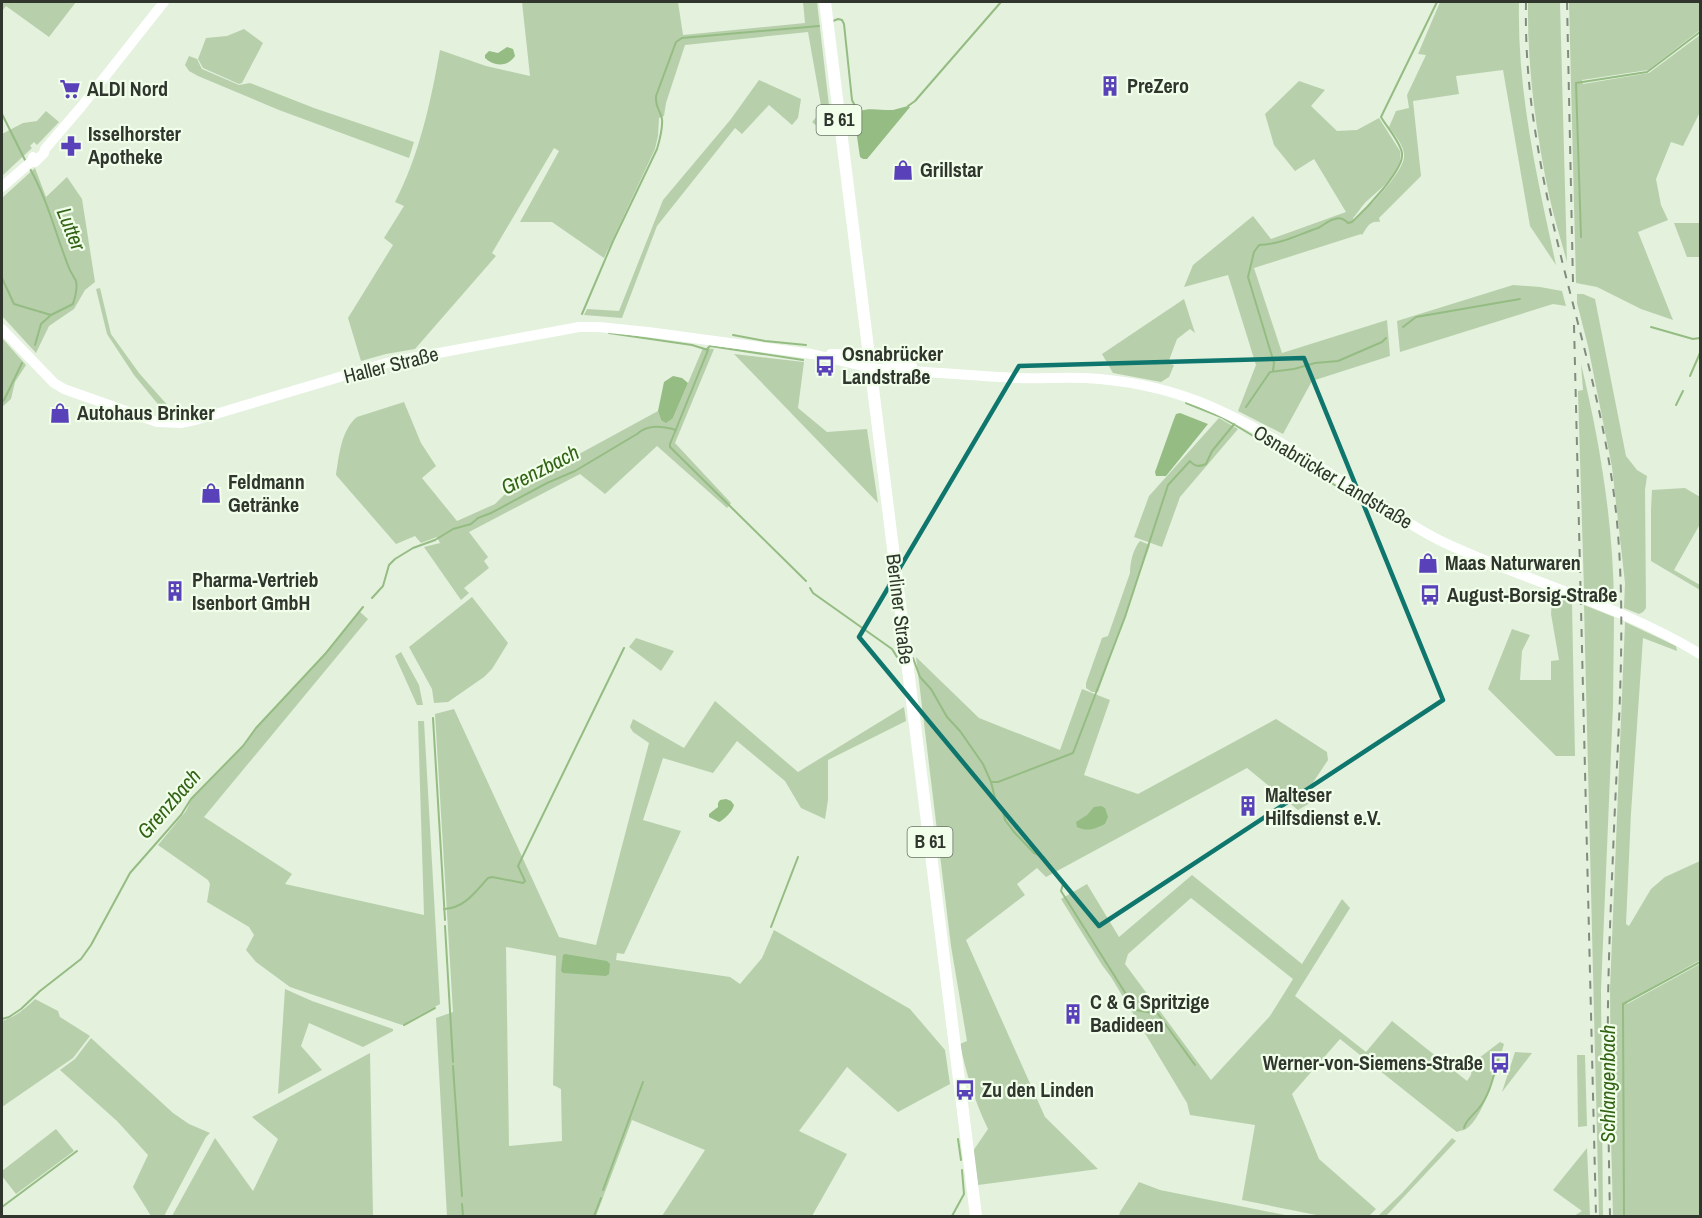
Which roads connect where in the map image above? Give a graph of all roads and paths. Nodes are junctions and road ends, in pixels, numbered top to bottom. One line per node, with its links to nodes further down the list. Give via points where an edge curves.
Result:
1 (164, 2): 3 (street, via 45,149)
2 (825, 2): 6 (main road, Berliner Straße / B 61)
3 (2, 187)
4 (2, 329): 5 (street, Haller Straße, via 64,389 149,420 174,424 390,362 579,327)
5 (812, 354): 6 (street, Haller Straße); 7 (street, Haller Straße)
6 (869, 355): 7 (main road, Berliner Straße / B 61); 8 (street, Osnabrücker Landstraße)
7 (871, 368): 8 (street, Osnabrücker Landstraße); 10 (main road, Berliner Straße / B 61)
8 (947, 374): 9 (street, Osnabrücker Landstraße, via 1086,378 1169,392 1198,402 1264,434 1440,540 1635,619)
9 (1701, 654)
10 (976, 1216)

